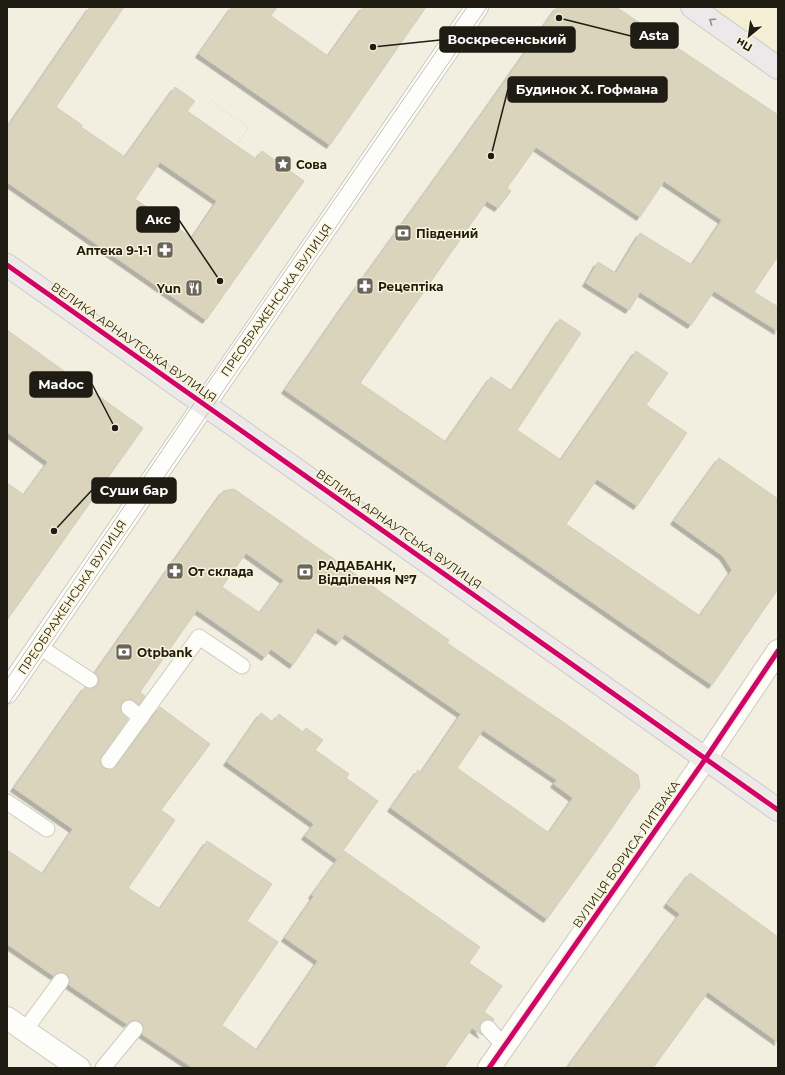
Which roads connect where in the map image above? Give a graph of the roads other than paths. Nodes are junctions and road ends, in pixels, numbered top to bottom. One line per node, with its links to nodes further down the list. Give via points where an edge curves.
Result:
1 (477, 7): 5 (main road, ПРЕОБРАЖЕНСЬКА ВУЛИЦЯ)
2 (692, 7): 3 (main road, one-way to 2)
3 (778, 68)
4 (7, 265): 5 (main road, ВЕЛИКА АРНАУТСЬКА ВУЛИЦЯ)
5 (204, 404): 6 (main road, ПРЕОБРАЖЕНСЬКА ВУЛИЦЯ); 13 (main road, ВЕЛИКА АРНАУТСЬКА ВУЛИЦЯ)
6 (38, 646): 9 (lane); 10 (main road, ПРЕОБРАЖЕНСЬКА ВУЛИЦЯ)
7 (778, 651): 13 (main road, ВУЛИЦЯ БОРИСА ЛИТВАКА)
8 (242, 666): 12 (lane, via 200,637)
9 (90, 680)
10 (7, 692)
11 (129, 708): 12 (lane)
12 (141, 718): 14 (lane)
13 (706, 758): 16 (main road, ВЕЛИКА АРНАУТСЬКА ВУЛИЦЯ); 23 (main road, ВУЛИЦЯ БОРИСА ЛИТВАКА)
14 (109, 761)
15 (7, 802): 17 (lane)
16 (778, 810)
17 (47, 830)
18 (61, 981): 22 (lane)
19 (7, 1018): 22 (main road)
20 (488, 1028): 23 (lane)
21 (135, 1029): 25 (lane)
22 (25, 1030): 24 (main road)
23 (504, 1046): 26 (main road, ВУЛИЦЯ БОРИСА ЛИТВАКА)
24 (67, 1065)
25 (103, 1068)
26 (489, 1068)

